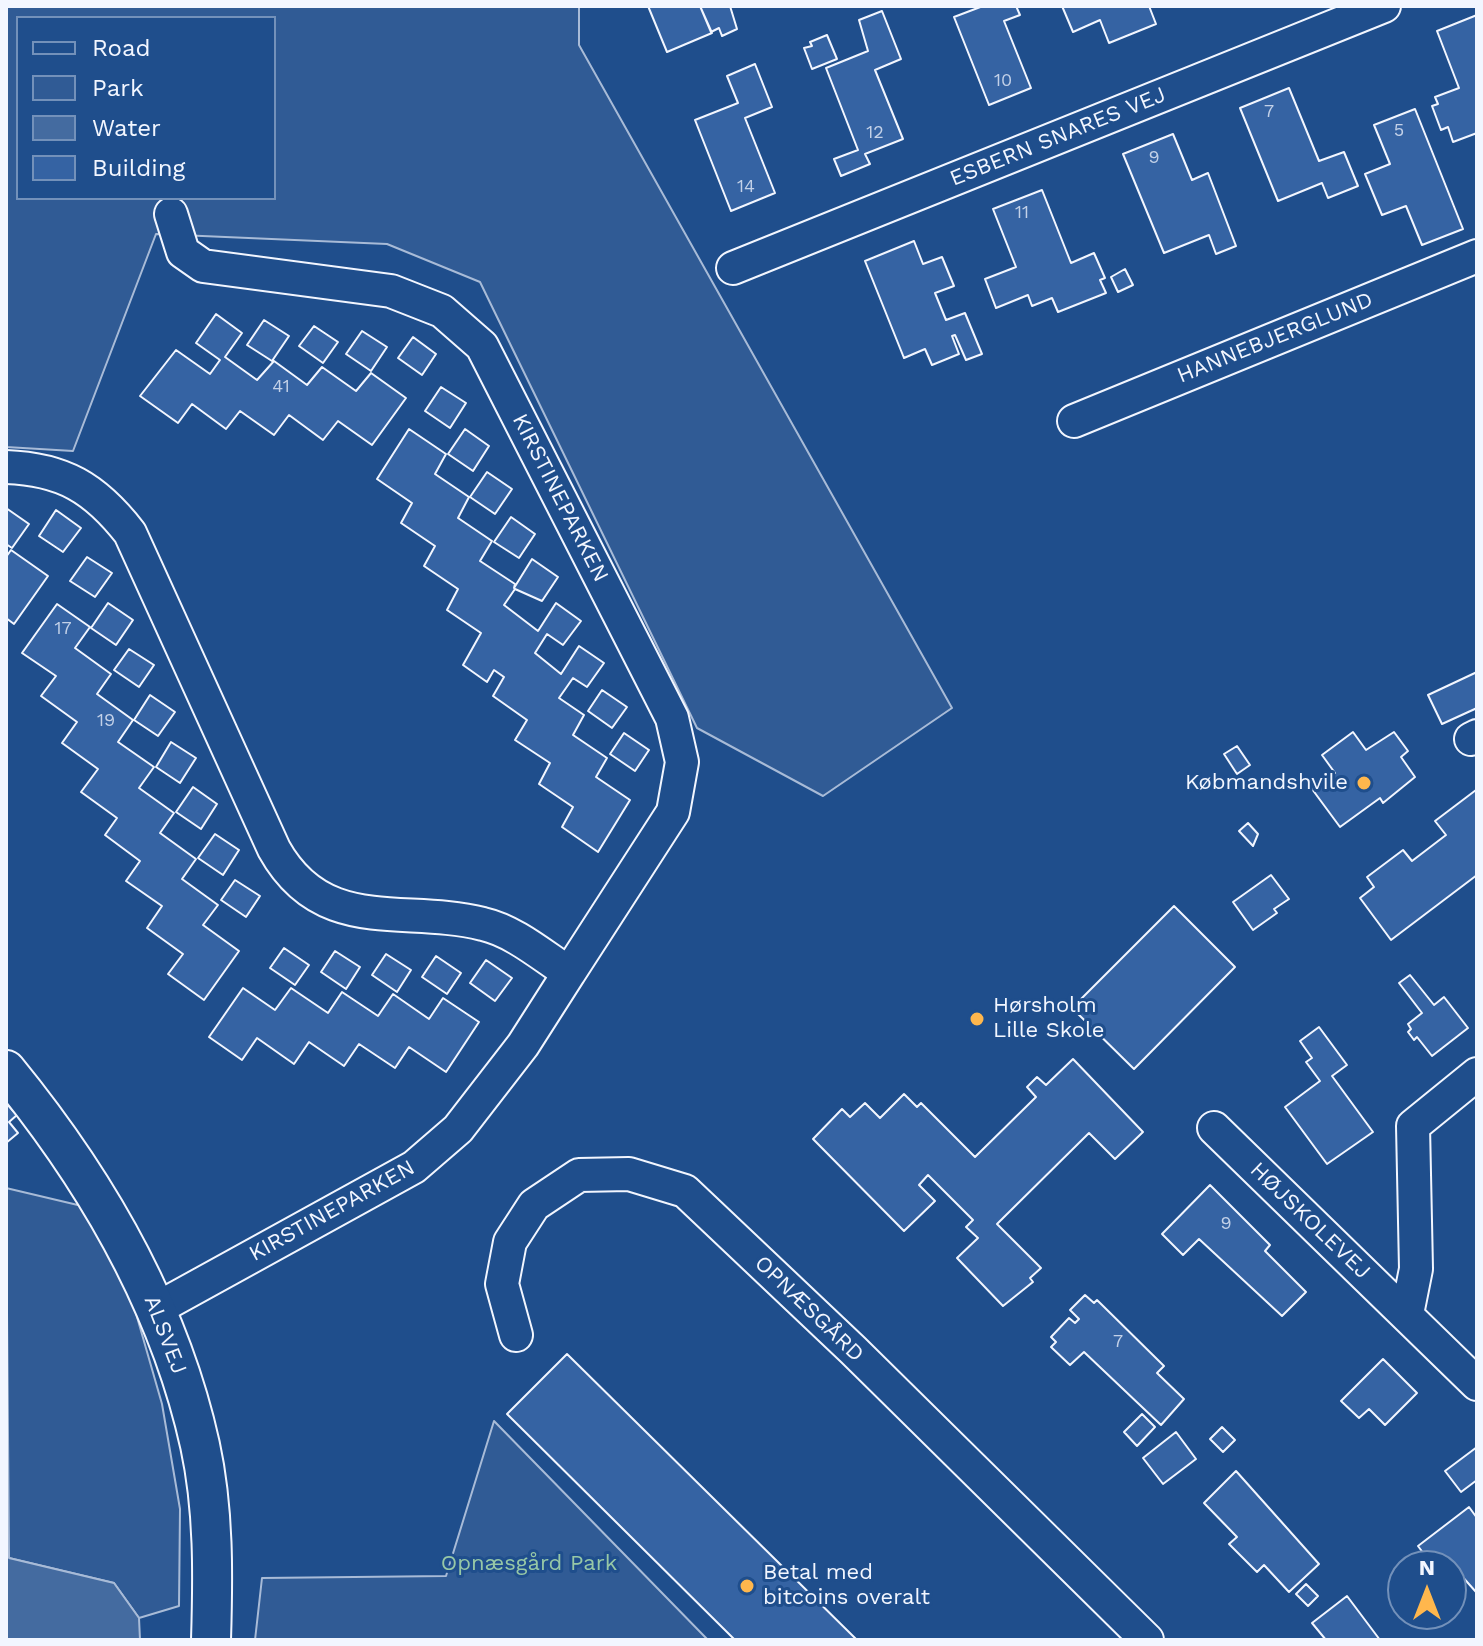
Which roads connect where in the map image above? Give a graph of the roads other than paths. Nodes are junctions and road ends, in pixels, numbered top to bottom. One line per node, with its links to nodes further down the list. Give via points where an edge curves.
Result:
1 (1384, 6): 4 (street, ESBERN SNARES VEJ)
2 (171, 214): 7 (street, KIRSTINEPARKEN, via 183,252 203,266 391,291 442,311 482,346 672,718 682,762 673,812)
3 (1477, 256): 5 (street, HANNEBJERGLUND)
4 (733, 268)
5 (1074, 421)
6 (6, 467): 7 (street, via 35,468 78,485 106,502 130,533 274,849 300,883 335,905 360,911 484,924 506,932)
7 (569, 973): 11 (street, KIRSTINEPARKEN, via 523,1045 458,1129 414,1167)
8 (6, 1070): 11 (street, ALSVEJ, via 96,1193)
9 (1477, 1074): 12 (street, via 1413,1126 1416,1269)
10 (1214, 1128): 12 (street, HØJSKOLEVEJ)
11 (158, 1308): 15 (street, ALSVEJ, via 201,1448 212,1563)
12 (1407, 1314): 14 (street, HØJSKOLEVEJ)
13 (516, 1335): 16 (street, OPNÆSGÅRD, via 502,1284 510,1242 534,1205 579,1175 629,1174 685,1191)
14 (1477, 1384)
15 (211, 1640)
16 (1147, 1640)

